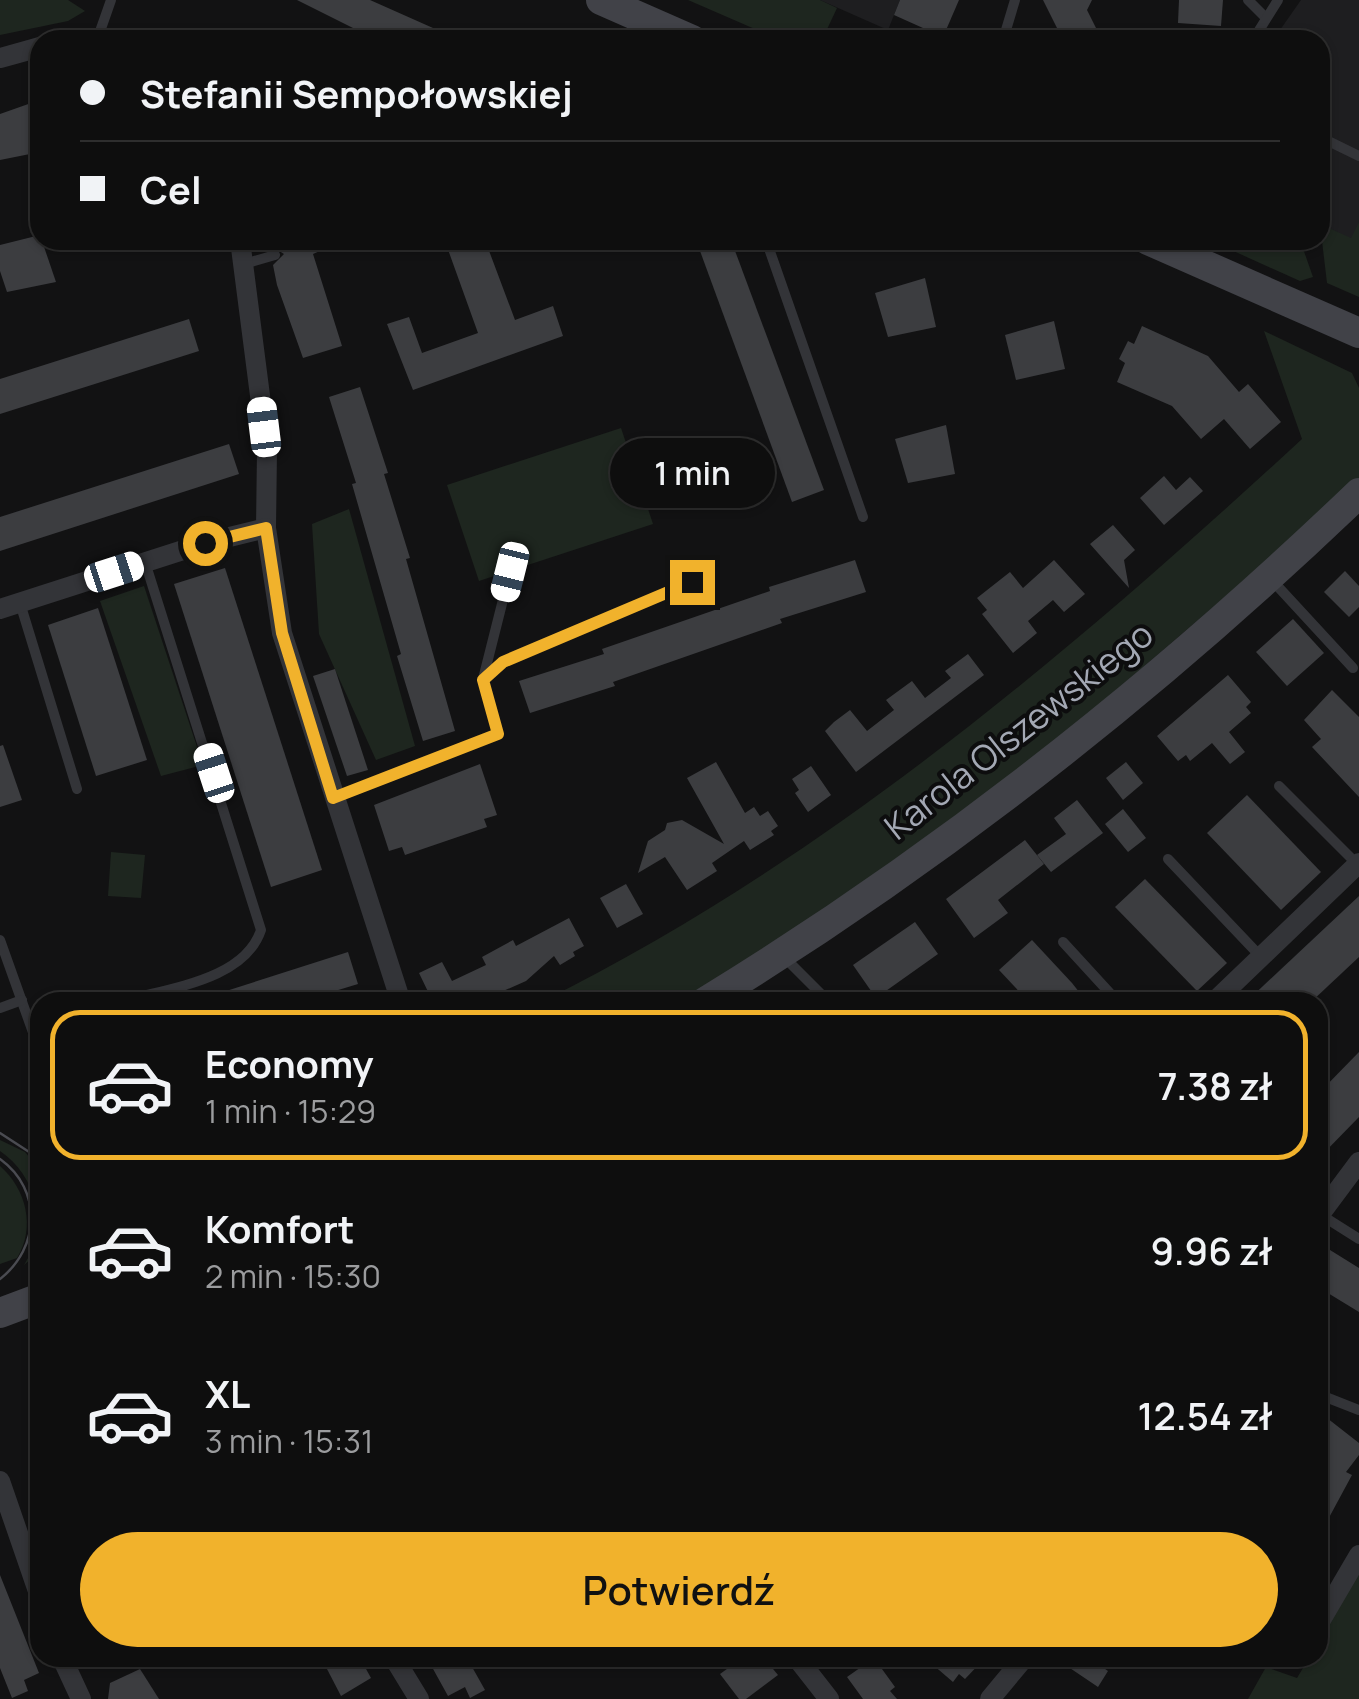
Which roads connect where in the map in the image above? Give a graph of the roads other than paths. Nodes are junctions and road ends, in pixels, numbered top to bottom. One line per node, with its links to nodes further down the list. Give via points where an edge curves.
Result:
1 (112, 0): 7 (lane)
2 (601, 0): 8 (street)
3 (1015, 0): 9 (lane)
4 (1248, 0): 6 (lane)
5 (1278, 0): 6 (lane)
6 (1265, 17): 10 (lane)
7 (101, 30)
8 (669, 30)
9 (1005, 30)
10 (1258, 30)
11 (30, 50): 12 (street)
12 (0, 58)
13 (1330, 143): 14 (lane)
14 (1359, 156)
15 (242, 250): 19 (street)
16 (770, 250): 22 (lane)
17 (1174, 250): 20 (street)
18 (276, 255): 19 (lane)
19 (244, 264): 23 (street, via 267,450)
20 (1359, 334)
21 (1359, 493): 26 (street, Karola Olszewskiego)
22 (863, 517)
23 (266, 528): 24 (street); 33 (street, via 282,633)
24 (145, 562): 28 (street); 40 (lane, via 261,930 233,968)
25 (510, 572): 30 (lane)
26 (1270, 577): 29 (lane); 38 (street, Karola Olszewskiego, via 996,802)
27 (692, 582): 30 (lane, via 503,662)
28 (10, 606): 32 (lane)
29 (1353, 668)
30 (483, 680): 33 (lane, via 498,734)
31 (1279, 786): 35 (lane)
32 (77, 788)
33 (333, 798): 41 (street)
34 (1168, 859): 39 (lane)
35 (1358, 864): 39 (street)
36 (0, 940): 46 (lane)
37 (1063, 942): 44 (lane)
38 (782, 954): 42 (street, Karola Olszewskiego); 43 (lane)
39 (1261, 956): 45 (street)
40 (153, 992)
41 (398, 992)
42 (721, 992)
43 (819, 992)
44 (1109, 992)
45 (1224, 992)
46 (22, 1000): 47 (lane); 48 (lane)
47 (0, 1008)
48 (30, 1017)
49 (1359, 1162): 50 (street)
50 (1328, 1204)
51 (1328, 1221): 52 (lane)
52 (1359, 1239)
53 (30, 1302): 54 (street)
54 (0, 1313)
55 (1328, 1398): 56 (lane)
56 (1359, 1410)
57 (0, 1481): 59 (street)
58 (1359, 1555): 60 (street)
59 (30, 1569)
60 (1328, 1608)
61 (66, 1667): 65 (street)
62 (399, 1667): 66 (street)
63 (804, 1667): 67 (street)
64 (1017, 1667): 68 (street)
65 (81, 1699)
66 (419, 1699)
67 (829, 1699)
68 (990, 1699)

